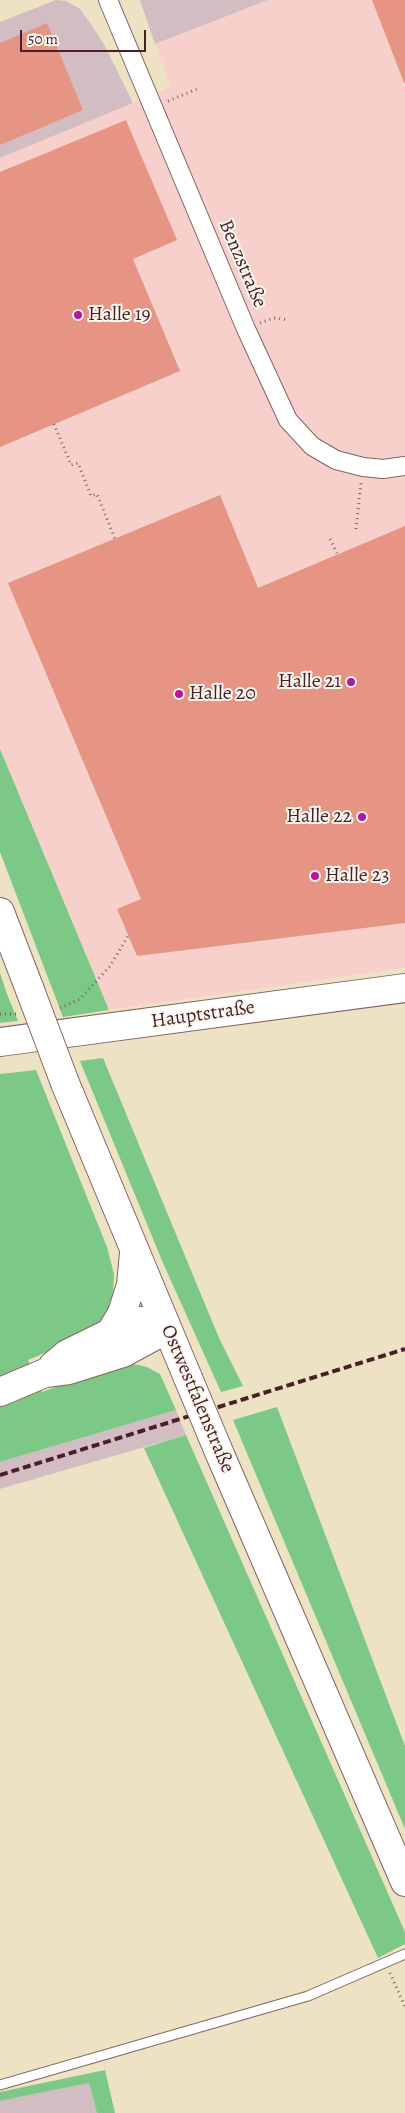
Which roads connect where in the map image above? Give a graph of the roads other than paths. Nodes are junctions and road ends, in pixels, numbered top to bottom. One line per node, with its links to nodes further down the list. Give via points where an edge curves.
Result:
1 (108, 0): 2 (street, Benzstraße, via 246,329 288,420 312,446 336,460 363,468)
2 (405, 466)
3 (0, 912): 6 (main road, Ostwestfalenstraße, bridge, via 28,1002)
4 (405, 988): 5 (main road, Hauptstraße)
5 (0, 1042)
6 (134, 1252): 7 (main road, Ostwestfalenstraße); 8 (main road, via 131,1285 122,1313)
7 (164, 1324): 8 (main road, via 156,1335); 9 (main road, Ostwestfalenstraße)
8 (118, 1342): 9 (main road, via 157,1357); 10 (main road, via 69,1370 45,1373)
9 (188, 1378): 11 (main road, Ostwestfalenstraße, bridge)
10 (0, 1392)
11 (405, 1882)
12 (405, 1954): 13 (lane, via 308,1996)
13 (0, 2085)

